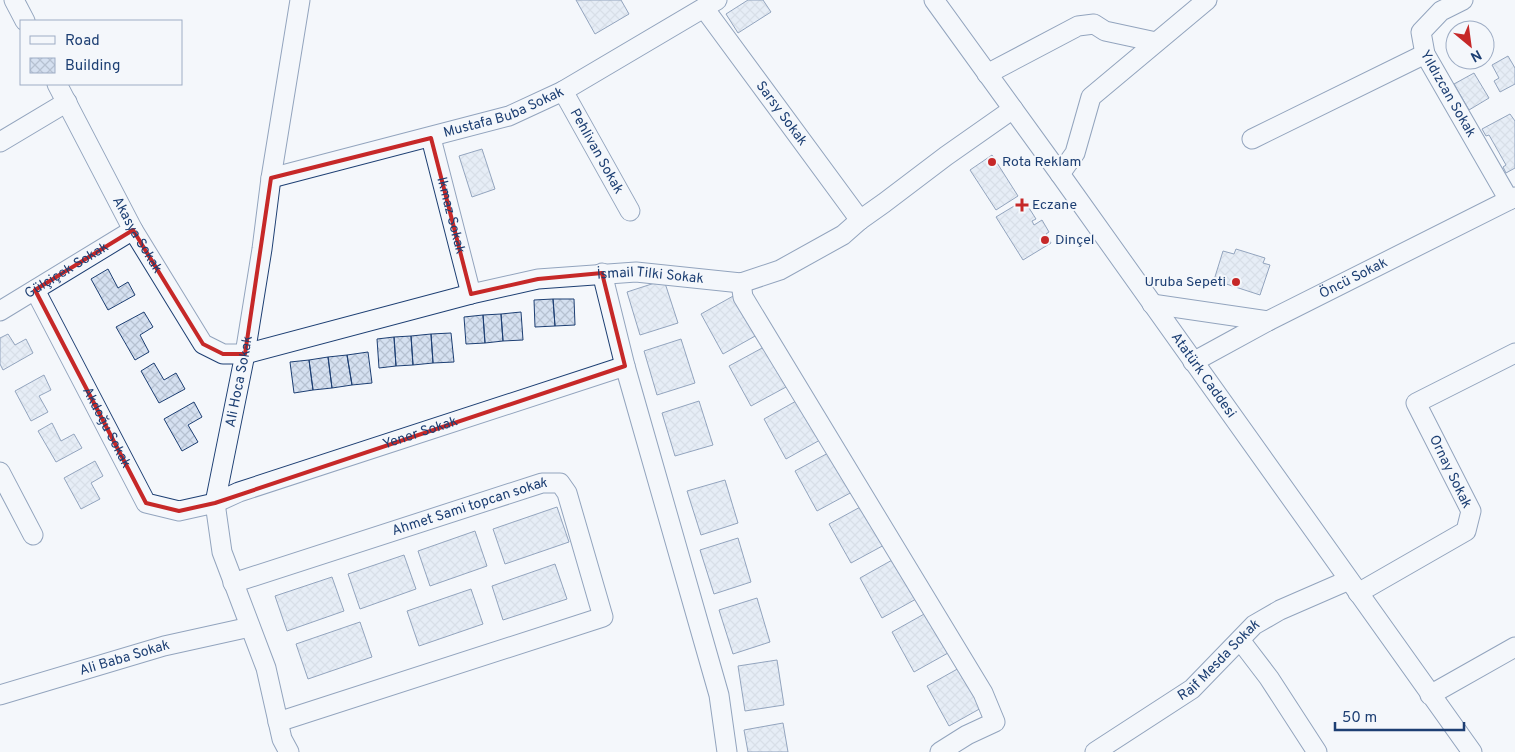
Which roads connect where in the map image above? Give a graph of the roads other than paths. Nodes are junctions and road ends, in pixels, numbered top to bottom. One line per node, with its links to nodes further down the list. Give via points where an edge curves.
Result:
1 (14, 0): 7 (street)
2 (300, 0): 19 (street, Ali Hoca Sokak)
3 (934, 0): 10 (street, Atatürk Caddesi)
4 (1207, 0): 8 (street)
5 (1463, 0): 9 (street, Yıldızcan Sokak, via 1441,11 1421,32)
6 (711, 4): 12 (street, Mustafa Buba Sokak); 22 (street, Sarsy Sokak)
7 (24, 20)
8 (1156, 42): 10 (street, via 1105,31 1094,24 1078,26); 18 (street, via 1091,97 1075,153)
9 (1425, 54): 16 (street); 20 (street, Yıldızcan Sokak)
10 (987, 74): 14 (street, Atatürk Caddesi)
11 (58, 85): 13 (street, Akasya Sokak)
12 (562, 90): 15 (street, Mustafa Buba Sokak, via 509,116); 21 (street, Pehlivan Sokak)
13 (67, 102): 17 (street); 23 (street, Akasya Sokak)
14 (1013, 109): 18 (street, Atatürk Caddesi); 22 (street, İsmail Tilki Sokak)
15 (430, 138): 19 (street, Mustafa Buba Sokak); 27 (street, Ikmaz Sokak)
16 (1252, 139)
17 (0, 142)
18 (1060, 174): 28 (street, Atatürk Caddesi)
19 (271, 178): 32 (street, Ali Hoca Sokak)
20 (1512, 198): 30 (street, Öncü Sokak)
21 (630, 211)
22 (860, 220): 25 (street, İsmail Tilki Sokak, via 843,236 780,270)
23 (133, 230): 26 (street, Gülçiçek Sokak); 32 (street, Akasya Sokak, via 203,344 223,354)
24 (602, 274): 25 (street, İsmail Tilki Sokak, via 636,272); 27 (street, İsmail Tilki Sokak, via 538,279); 34 (street)
25 (741, 283): 48 (street, via 743,296 978,684 995,722)
26 (35, 290): 29 (street, Gülçiçek Sokak); 36 (street, Akdoğu Sokak, via 146,503 179,510)
27 (471, 294): 32 (street, İsmail Tilki Sokak)
28 (1152, 304): 30 (street); 33 (street, Atatürk Caddesi)
29 (0, 311)
30 (1268, 321): 33 (street, Öncü Sokak)
31 (1515, 353): 39 (street, Ornay Sokak, via 1416,403 1471,511 1466,531)
32 (245, 354): 36 (street, Ali Hoca Sokak)
33 (1193, 362): 39 (street, Atatürk Caddesi)
34 (626, 366): 36 (street, Yener Sokak, via 248,489); 47 (street, via 719,696)
35 (0, 472): 37 (street)
36 (215, 503): 38 (street, Ali Hoca Sokak, via 222,552)
37 (33, 534)
38 (233, 583): 40 (street, Ali Hoca Sokak); 45 (street, Ahmet Sami topcan sokak, via 542,483 560,483 567,493 604,617)
39 (1353, 586): 41 (street, Raif Mesda Sokak, via 1280,610 1254,625); 44 (street, Atatürk Caddesi)
40 (250, 627): 43 (street, Ali Baba Sokak, via 164,646); 45 (street, Ali Hoca Sokak, via 266,668)
41 (1240, 640): 49 (street, Raif Mesda Sokak, via 1192,689); 50 (street)
42 (1515, 648): 44 (street)
43 (0, 695)
44 (1430, 695): 51 (street, Atatürk Caddesi)
45 (278, 722): 46 (street, Ali Hoca Sokak)
46 (289, 752)
47 (727, 752)
48 (940, 752)
49 (1095, 752)
50 (1317, 752)
51 (1472, 752)

